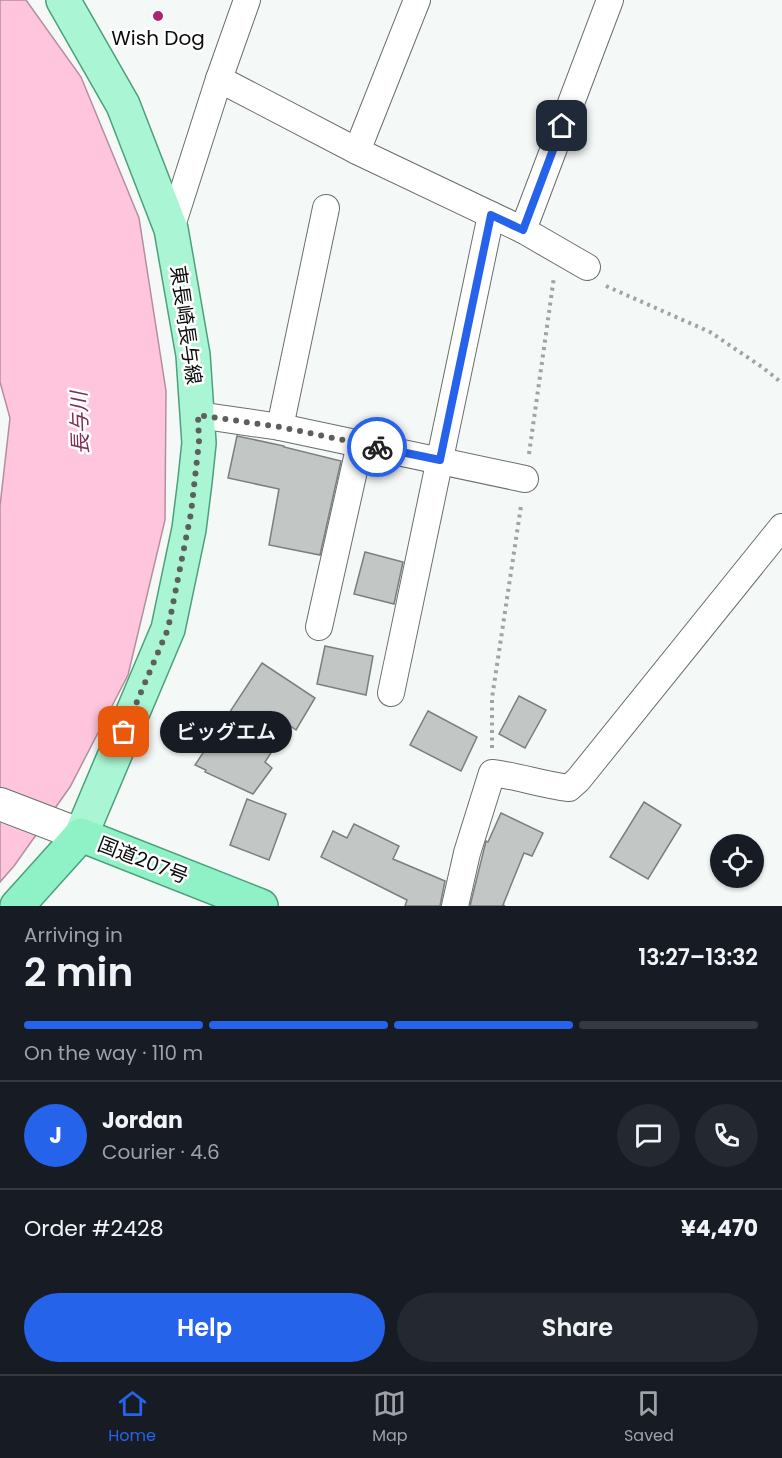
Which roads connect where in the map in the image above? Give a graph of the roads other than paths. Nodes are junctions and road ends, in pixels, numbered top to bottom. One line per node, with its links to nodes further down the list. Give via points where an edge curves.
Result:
1 (63, 0): 9 (main road, 東長崎長与線, via 123,105)
2 (247, 0): 5 (street)
3 (417, 0): 6 (street)
4 (610, 0): 10 (street)
5 (219, 79): 6 (street); 9 (street)
6 (357, 151): 8 (street)
7 (326, 208): 13 (street)
8 (491, 215): 10 (street); 15 (street)
9 (171, 229): 12 (main road, 東長崎長与線, via 193,355)
10 (523, 230): 11 (street)
11 (587, 267)
12 (198, 415): 13 (street); 21 (main road, 東長崎長与線, via 192,510 168,629)
13 (280, 427): 14 (street)
14 (360, 444): 15 (street); 18 (street)
15 (440, 460): 16 (street); 19 (street)
16 (525, 479)
17 (782, 527): 24 (street, via 578,780 568,788 492,773)
18 (319, 627)
19 (391, 693)
20 (0, 804): 21 (street)
21 (70, 831): 22 (highway, 国道207号); 23 (highway, 国道207号)
22 (16, 906)
23 (261, 906)
24 (455, 906)

